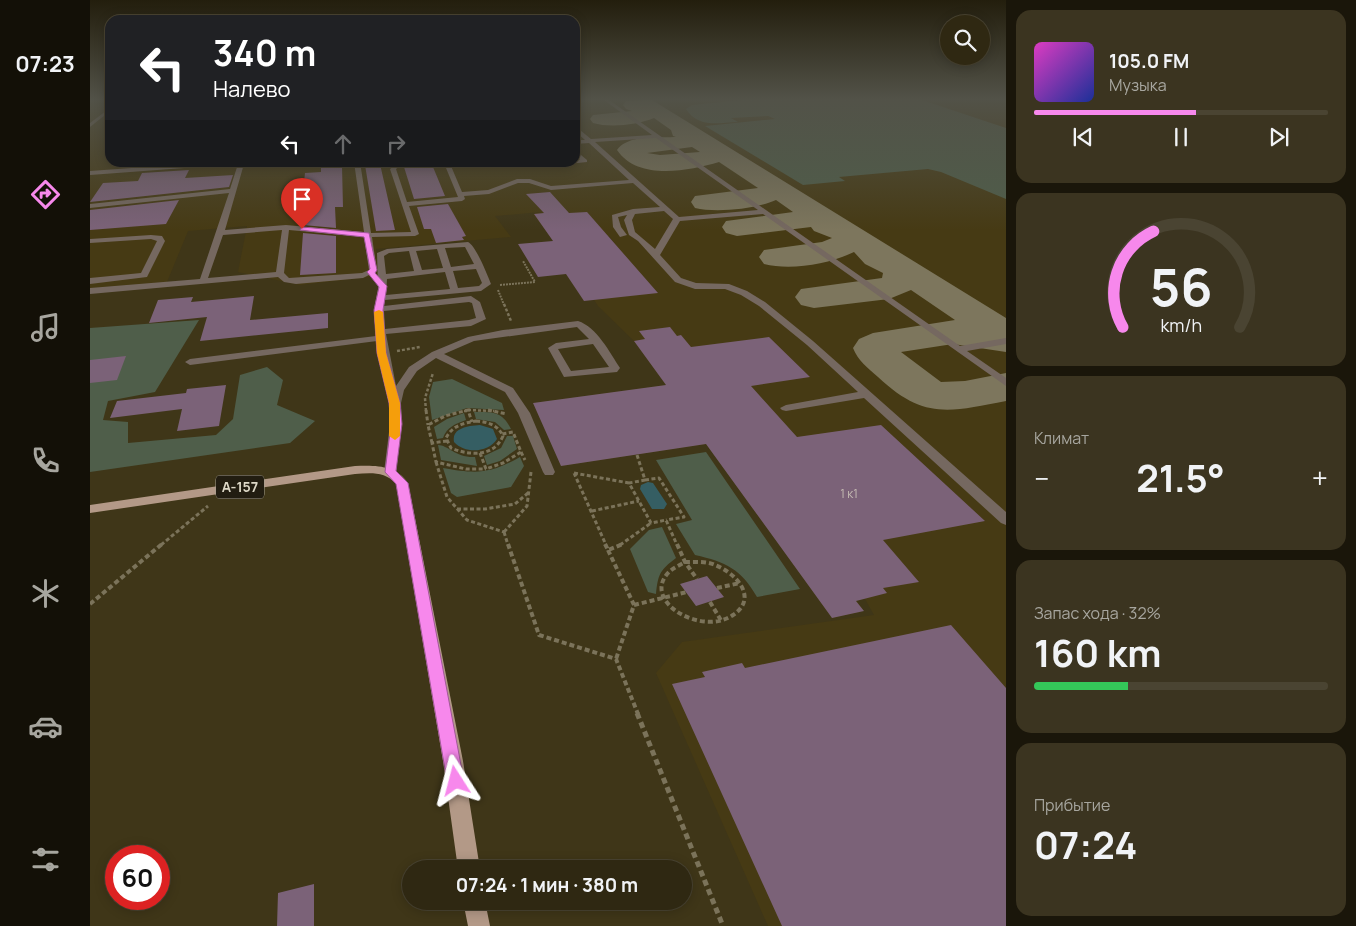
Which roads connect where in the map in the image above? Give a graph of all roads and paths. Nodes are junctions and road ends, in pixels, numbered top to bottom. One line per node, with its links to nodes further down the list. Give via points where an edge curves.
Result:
1 (592, 143): 11 (lane)
2 (668, 143): 18 (lane)
3 (121, 167): 9 (lane)
4 (180, 167): 9 (lane)
5 (240, 167): 12 (lane)
6 (359, 167): 23 (lane)
7 (393, 167): 14 (lane)
8 (449, 167): 13 (lane)
9 (118, 171): 10 (lane)
10 (90, 173)
11 (636, 182): 13 (lane, via 551,188 517,180 489,192); 16 (lane)
12 (234, 191): 15 (lane); 21 (lane)
13 (461, 194): 14 (lane, via 462,198)
14 (406, 204): 22 (lane)
15 (90, 206)
16 (665, 209): 17 (lane); 19 (lane)
17 (633, 211): 24 (lane, via 614,216); 28 (lane, via 628,220 632,233)
18 (764, 212): 19 (lane); 47 (lane)
19 (677, 219): 28 (lane, via 660,243)
20 (286, 227): 21 (lane); 23 (lane); 34 (lane)
21 (219, 233): 36 (lane)
22 (415, 234): 23 (lane); 26 (lane)
23 (367, 235): 32 (lane, via 374,270)
24 (624, 235)
25 (90, 241): 35 (lane, via 151,237 161,241 144,275)
26 (415, 246): 27 (lane); 33 (lane); 37 (lane, via 381,254)
27 (440, 246): 30 (lane, via 470,245); 31 (lane)
28 (656, 255): 53 (lane, via 678,280 695,286 726,286 762,304)
29 (523, 261): 42 (path, via 535,282 496,286)
30 (479, 266): 31 (lane); 39 (lane, via 487,286)
31 (448, 270): 33 (lane); 39 (lane)
32 (371, 272): 34 (lane, via 296,281 287,280); 37 (lane, via 375,280)
33 (419, 273): 37 (lane)
34 (280, 274): 36 (lane)
35 (90, 281)
36 (203, 281): 38 (lane)
37 (383, 282): 40 (lane)
38 (90, 291)
39 (455, 291): 40 (lane)
40 (382, 298): 41 (lane)
41 (378, 310): 43 (lane); 43 (lane, via 471,299 476,302 481,319)
42 (516, 331): 44 (lane, via 578,324); 49 (lane, via 471,340)
43 (380, 335): 50 (lane); 54 (lane, via 381,353)
44 (595, 341): 44 (lane, via 614,369 572,376 566,374 553,347)
45 (1006, 341): 47 (lane)
46 (421, 347): 48 (path)
47 (959, 349): 52 (lane)
48 (390, 352)
49 (436, 354): 54 (lane, via 413,369); 71 (lane, via 508,390 524,414)
50 (190, 362)
51 (435, 367): 60 (path, via 425,398)
52 (1006, 383)
53 (867, 394): 55 (lane); 81 (lane)
54 (394, 403): 70 (lane, via 396,424)
55 (786, 408)
56 (505, 409): 58 (path)
57 (468, 410): 58 (path, via 484,409); 59 (path); 60 (path)
58 (507, 414): 61 (path)
59 (472, 422): 62 (path, via 492,424); 63 (path, via 453,428)
60 (428, 425): 64 (path)
61 (513, 432): 62 (path); 65 (path)
62 (502, 434): 66 (path, via 499,445)
63 (447, 441): 64 (path); 66 (path, via 458,451)
64 (432, 443): 68 (path)
65 (521, 452): 69 (path); 75 (path, via 532,473)
66 (480, 453): 69 (path)
67 (637, 455): 72 (path)
68 (436, 462): 69 (path, via 466,469); 78 (path, via 447,498)
69 (486, 469)
70 (390, 472): 74 (main road, А-157, via 355,470); 96 (main road, via 402,483)
71 (550, 472)
72 (645, 480): 73 (path); 80 (path, via 659,478 684,517)
73 (629, 483): 76 (path); 79 (path, via 574,473)
74 (227, 489): 77 (main road, А-157); 92 (path)
75 (529, 493): 78 (path, via 515,504); 83 (path, via 527,506)
76 (639, 501): 79 (path); 82 (path)
77 (90, 509)
78 (457, 509): 83 (path, via 467,520)
79 (592, 511): 84 (path)
80 (666, 520): 82 (path); 85 (path)
81 (1006, 520)
82 (651, 523): 84 (path, via 625,543)
83 (504, 532): 95 (path, via 539,635)
84 (608, 550): 93 (path)
85 (685, 562): 86 (path); 87 (path, via 715,564); 90 (path, via 668,571 661,588)
86 (697, 579)
87 (740, 583): 88 (path); 94 (path, via 746,598 743,608)
88 (717, 588)
89 (687, 592): 90 (path)
90 (663, 598): 93 (path); 94 (path, via 682,616 695,621)
91 (710, 602): 94 (path)
92 (90, 604)
93 (634, 605): 95 (path)
94 (722, 622)
95 (616, 659): 99 (path)
96 (468, 860)
97 (476, 910): 98 (main road)
98 (479, 926)
99 (723, 926)

